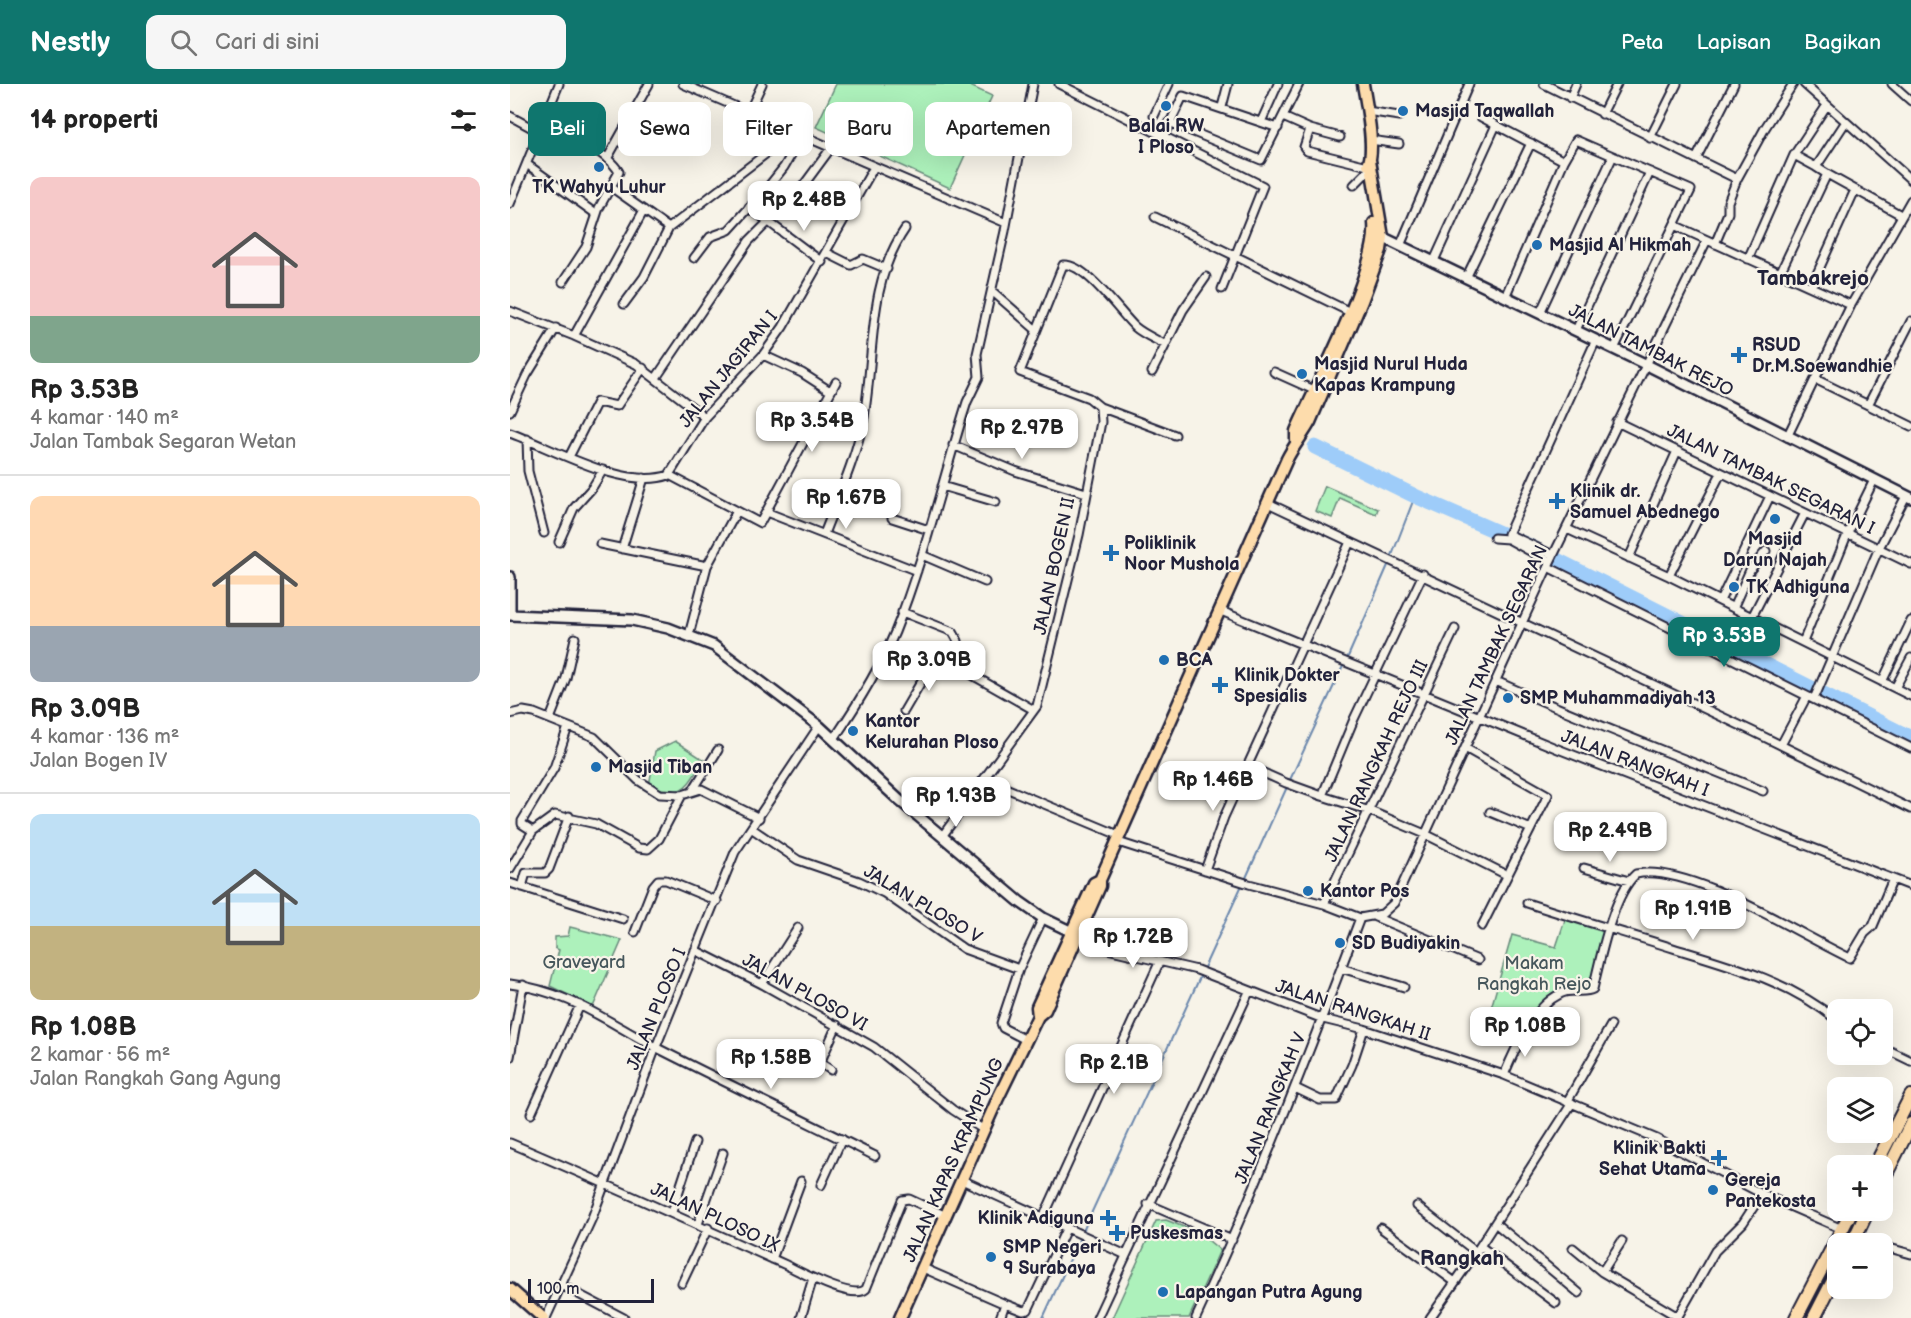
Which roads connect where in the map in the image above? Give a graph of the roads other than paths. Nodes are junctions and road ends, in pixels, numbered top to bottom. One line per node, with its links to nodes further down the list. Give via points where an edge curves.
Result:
1 (559, 84): 24 (street)
2 (650, 84): 57 (street)
3 (683, 84): 21 (street)
4 (762, 84): 26 (street)
5 (1033, 84): 79 (street)
6 (1059, 84): 43 (street)
7 (1169, 84): 32 (street)
8 (1228, 84): 28 (street)
9 (1278, 84): 37 (street)
10 (1299, 84): 34 (street)
11 (1363, 84): 29 (main road, JALAN KAPAS KRAMPUNG)
12 (1469, 84): 86 (street)
13 (1544, 84): 22 (street)
14 (1576, 84): 22 (street)
15 (1617, 84): 30 (street)
16 (1677, 84): 45 (street)
17 (1734, 84): 58 (street)
18 (1793, 84): 66 (street)
19 (1804, 84): 27 (street)
20 (1892, 84): 23 (street)
21 (702, 88): 25 (street)
22 (1570, 98): 30 (street)
23 (1911, 101)
24 (552, 102)
25 (727, 102)
26 (754, 102)
27 (1827, 105): 38 (street); 49 (street)
28 (1222, 107): 36 (street, via 1182,96); 37 (street)
29 (1367, 111): 33 (street); 46 (main road, JALAN KAPAS KRAMPUNG)
30 (1602, 114): 45 (street)
31 (510, 116): 40 (street)
32 (1154, 116)
33 (1399, 116)
34 (1283, 117): 41 (street); 42 (street)
35 (1481, 117): 39 (street)
36 (1169, 122): 41 (street, via 1261,160); 43 (street)
37 (1261, 122): 41 (street)
38 (1845, 123): 63 (street); 67 (street)
39 (1496, 125): 47 (street); 92 (street)
40 (528, 126)
41 (1278, 128)
42 (1310, 129): 44 (street); 61 (street, via 1304,147 1307,151)
43 (1163, 137): 88 (street, via 1263,186)
44 (1340, 137)
45 (1650, 138): 58 (street)
46 (1370, 141): 48 (street); 61 (main road, JALAN KAPAS KRAMPUNG)
47 (1531, 143): 59 (street); 96 (street)
48 (1399, 144)
49 (1794, 155): 63 (street); 90 (street)
50 (531, 156): 60 (street)
51 (602, 156): 57 (street)
52 (763, 156): 81 (street)
53 (790, 156): 73 (street)
54 (825, 156): 78 (street)
55 (849, 156): 62 (street)
56 (1613, 156): 59 (street, via 1577,140); 64 (street); 106 (street)
57 (607, 159): 69 (street, via 619,172)
58 (1696, 159): 66 (street)
59 (1564, 161): 101 (street)
60 (528, 165): 72 (street); 75 (street)
61 (1369, 166): 68 (street); 83 (main road, JALAN KAPAS KRAMPUNG)
62 (874, 167): 79 (street); 87 (street, JALAN JAGIRAN I)
63 (1816, 167): 65 (street)
64 (1650, 172): 80 (street, via 1690,190); 110 (street)
65 (1827, 174): 70 (street); 94 (street)
66 (1737, 179): 85 (street)
67 (1911, 180)
68 (1354, 185)
69 (611, 187): 74 (street); 75 (street)
70 (1855, 190): 76 (street); 98 (street)
71 (1911, 200): 76 (street)
72 (510, 204)
73 (749, 207): 78 (street); 89 (street, via 726,232 710,237)
74 (644, 210): 81 (street); 111 (street)
75 (596, 214): 97 (street, via 588,241)
76 (1901, 215): 103 (street)
77 (1155, 217): 88 (street)
78 (769, 222): 91 (street); 120 (street, via 749,241)
79 (1006, 223): 100 (street)
80 (1674, 225): 84 (street); 114 (street)
81 (669, 228): 102 (street, via 644,277)
82 (905, 229): 93 (street)
83 (1379, 236): 86 (street, JALAN TAMBAK REJO); 105 (main road, JALAN KAPAS KRAMPUNG); 135 (main road, JALAN KAPAS KRAMPUNG, via 1378,260 1362,301 1310,422)
84 (1707, 240): 85 (street); 116 (street, JALAN TAMBAK SEGARAN)
85 (1715, 244): 90 (street)
86 (1400, 246): 92 (street, JALAN TAMBAK REJO)
87 (827, 253): 91 (street, JALAN JAGIRAN I); 93 (street, via 849,265 862,258)
88 (1235, 255): 99 (street); 105 (street)
89 (694, 258)
90 (1748, 259): 94 (street)
91 (822, 262): 115 (street, JALAN JAGIRAN I)
92 (1433, 262): 96 (street, JALAN TAMBAK REJO)
93 (887, 269): 157 (street, via 874,316 869,386 858,445)
94 (1780, 273): 98 (street)
95 (1206, 277): 113 (street)
96 (1466, 278): 101 (street, JALAN TAMBAK REJO)
97 (564, 282)
98 (1811, 287): 103 (street)
99 (1222, 289)
100 (992, 291): 109 (street); 136 (street, via 977,354 979,377)
101 (1505, 297): 106 (street, JALAN TAMBAK REJO)
102 (624, 304)
103 (1851, 305): 121 (street)
104 (510, 311): 108 (street)
105 (1350, 312): 123 (main road, JALAN KAPAS KRAMPUNG)
106 (1540, 313): 110 (street, JALAN TAMBAK REJO)
107 (1911, 321): 125 (street)
108 (556, 328): 111 (street); 127 (street)
109 (1035, 329): 113 (street, via 1065,264 1081,271 1135,327); 126 (street, via 1020,372 1089,398)
110 (1576, 330): 112 (street, JALAN TAMBAK REJO)
111 (574, 336): 117 (street)
112 (1596, 340): 114 (street, JALAN TAMBAK REJO); 168 (street, via 1508,534 1528,543)
113 (1164, 344): 118 (street)
114 (1614, 349): 116 (street, JALAN TAMBAK REJO)
115 (763, 355): 124 (street); 128 (street, JALAN JAGIRAN I)
116 (1645, 364): 129 (street, JALAN TAMBAK SEGARAN); 133 (street, JALAN TAMBAK REJO)
117 (643, 368): 120 (street); 138 (street, via 618,406 602,401 596,404)
118 (1152, 372)
119 (1274, 372): 123 (street)
120 (656, 378): 128 (street)
121 (1815, 379): 125 (street); 133 (street)
122 (836, 382): 124 (street)
123 (1314, 390): 135 (main road, JALAN KAPAS KRAMPUNG, via 1296,431)
124 (830, 391): 151 (street)
125 (1868, 405): 130 (street)
126 (1100, 407): 132 (street); 145 (street, JALAN BOGEN II, via 1101,422)
127 (510, 411)
128 (705, 417): 141 (street, JALAN JAGIRAN I)
129 (1617, 422): 137 (street, JALAN TAMBAK SEGARAN I); 154 (street, JALAN TAMBAK SEGARAN)
130 (1910, 423)
131 (510, 433): 134 (street)
132 (1175, 435)
133 (1787, 437): 143 (street, JALAN TAMBAK REJO)
134 (527, 439): 138 (street); 156 (street, via 528,471)
135 (1296, 440): 149 (main road, JALAN KAPAS KRAMPUNG)
136 (953, 445): 144 (street); 145 (street, via 1015,471)
137 (1677, 451): 140 (street, JALAN TAMBAK SEGARAN I); 167 (street)
138 (569, 457): 139 (street)
139 (603, 470): 142 (street); 160 (street, via 574,508)
140 (1721, 472): 146 (street, JALAN TAMBAK SEGARAN I); 173 (street)
141 (669, 475): 142 (street); 150 (street)
142 (644, 478): 164 (street)
143 (1874, 480): 147 (street, JALAN TAMBAK REJO); 158 (street)
144 (942, 486): 148 (street); 155 (street)
145 (1086, 493): 200 (street, JALAN BOGEN II)
146 (1770, 496): 152 (street, JALAN TAMBAK SEGARAN I); 176 (street)
147 (1908, 497): 163 (street)
148 (996, 502)
149 (1268, 503): 161 (street); 178 (main road, JALAN KAPAS KRAMPUNG)
150 (737, 511): 151 (street, via 759,523); 170 (street)
151 (766, 512): 157 (street)
152 (1805, 513): 158 (street, JALAN TAMBAK SEGARAN I); 181 (street)
153 (891, 518): 155 (street)
154 (1567, 529): 167 (street); 168 (street, JALAN TAMBAK SEGARAN)
155 (929, 530): 166 (street)
156 (544, 533)
157 (824, 534): 171 (street)
158 (1847, 535): 163 (street, JALAN TAMBAK SEGARAN I); 187 (street)
159 (1494, 538): 168 (street, via 1508,539)
160 (559, 542)
161 (1350, 542): 172 (street); 188 (street)
162 (600, 544): 164 (street)
163 (1879, 548): 169 (street, JALAN TAMBAK SEGARAN I); 189 (street)
164 (622, 549): 170 (street)
165 (1766, 551): 177 (street, via 1750,570)
166 (922, 555): 171 (street); 175 (street)
167 (1629, 558): 173 (street)
168 (1551, 562): 183 (street, JALAN TAMBAK SEGARAN); 197 (street)
169 (1911, 564)
170 (707, 566): 185 (street)
171 (917, 571): 179 (street)
172 (1423, 574): 183 (street); 192 (street)
173 (1669, 576): 176 (street)
174 (510, 577): 180 (street)
175 (985, 582)
176 (1720, 601): 177 (street)
177 (1733, 608): 181 (street)
178 (1221, 611): 188 (street); 228 (main road, JALAN KAPAS KRAMPUNG)
179 (902, 612): 191 (street, via 955,634 958,642); 207 (street, via 880,663)
180 (510, 614): 185 (street, via 632,620)
181 (1752, 617): 187 (street)
182 (1911, 621): 194 (street)
183 (1523, 622): 193 (street, JALAN TAMBAK SEGARAN); 208 (street)
184 (1455, 629): 196 (street, JALAN RANGKAH REJO III)
185 (689, 635): 206 (street, via 714,646)
186 (575, 638): 204 (street, via 566,678)
187 (1803, 642): 189 (street)
188 (1305, 646): 192 (street, JALAN RANGKAH I); 212 (street)
189 (1834, 657): 194 (street); 199 (street)
190 (1911, 658): 195 (street)
191 (951, 663): 200 (street); 201 (street, via 932,663)
192 (1376, 675): 196 (street, JALAN RANGKAH I); 217 (street)
193 (1496, 681): 203 (street, JALAN TAMBAK SEGARAN); 215 (street)
194 (1882, 681): 195 (street)
195 (1895, 688): 198 (street)
196 (1425, 695): 203 (street, JALAN RANGKAH I); 219 (street, JALAN RANGKAH REJO III)
197 (1807, 696): 199 (street); 208 (street)
198 (1911, 696)
199 (1815, 697): 210 (street)
200 (1035, 710): 213 (street, JALAN BOGEN II)
201 (904, 711)
202 (510, 714): 204 (street, via 526,712)
203 (1480, 718): 209 (street, JALAN TAMBAK SEGARAN); 233 (street, JALAN RANGKAH I)
204 (550, 719): 205 (street)
205 (568, 726): 216 (street, via 600,741 652,790 666,796); 225 (street, via 554,768 522,821)
206 (819, 726): 207 (street); 222 (street, JALAN PLOSO I)
207 (834, 739): 227 (street)
208 (1781, 745): 218 (street)
209 (1465, 748): 224 (street, via 1548,795); 226 (street, JALAN TAMBAK SEGARAN)
210 (1911, 748)
211 (718, 750): 214 (street)
212 (1248, 765): 217 (street); 231 (street)
213 (984, 779): 227 (street, JALAN BOGEN II); 228 (street)
214 (693, 790): 216 (street); 222 (street, via 715,794)
215 (1763, 791)
216 (682, 795): 221 (street, via 659,839 648,849 634,846 604,827)
217 (1322, 796): 219 (street)
218 (1911, 809)
219 (1370, 811): 226 (street); 240 (street, JALAN RANGKAH REJO III)
220 (1490, 812): 224 (street)
221 (569, 816): 225 (street, via 552,816); 237 (street, via 549,869 546,873 526,873)
222 (759, 818): 223 (street, JALAN PLOSO I)
223 (751, 828): 238 (street, JALAN PLOSO I, via 726,871); 254 (street, JALAN PLOSO V, via 798,860 884,893 964,949)
224 (1531, 829): 232 (street)
225 (533, 831): 230 (street)
226 (1425, 834): 232 (street); 241 (street, JALAN TAMBAK SEGARAN, via 1394,903)
227 (943, 835): 242 (street)
228 (1120, 839): 231 (street); 249 (main road, JALAN KAPAS KRAMPUNG, via 1100,880 1094,883)
229 (1584, 868): 234 (street)
230 (510, 869)
231 (1205, 870): 240 (street)
232 (1507, 875): 245 (street)
233 (1893, 879): 234 (street, via 1873,926 1864,933 1850,958 1724,894 1688,881 1641,873); 236 (street, JALAN RANGKAH I)
234 (1629, 881): 247 (street)
235 (510, 883): 237 (street)
236 (1911, 886)
237 (522, 887): 244 (street)
238 (717, 901): 248 (street, via 658,880); 250 (street, JALAN PLOSO I)
239 (1527, 903): 247 (street)
240 (1324, 904): 243 (street)
241 (1375, 916): 243 (street); 251 (street)
242 (1042, 918): 249 (street); 254 (street)
243 (1360, 918): 253 (street, JALAN RANGKAH V)
244 (623, 919)
245 (1482, 926)
246 (798, 928): 256 (street)
247 (1609, 928): 261 (street, via 1771,981 1810,1000); 272 (street, via 1593,989 1564,992 1549,1003 1528,1026)
248 (635, 932)
249 (1075, 934): 252 (street, JALAN RANGKAH II, via 1107,949); 266 (main road, JALAN KAPAS KRAMPUNG, via 1037,1007 1038,1016)
250 (696, 950): 256 (street, JALAN PLOSO VI); 267 (street, JALAN PLOSO I)
251 (1478, 960)
252 (1159, 963): 259 (street, JALAN RANGKAH II, via 1197,970); 295 (street)
253 (1341, 968): 258 (street); 262 (street, JALAN RANGKAH V)
254 (1019, 969): 266 (street, via 1001,1024)
255 (510, 984): 257 (street)
256 (762, 984): 263 (street, JALAN PLOSO VI)
257 (523, 985): 260 (street, via 547,989); 269 (street)
258 (1404, 987)
259 (1249, 992): 262 (street, JALAN RANGKAH II); 291 (street)
260 (580, 1005): 267 (street); 276 (street)
261 (1827, 1013)
262 (1323, 1019): 265 (street, JALAN RANGKAH II); 273 (street, JALAN RANGKAH V)
263 (837, 1025): 271 (street, via 820,1063); 278 (street, JALAN PLOSO VI, via 882,1053)
264 (1611, 1025): 275 (street)
265 (1364, 1029): 272 (street, JALAN RANGKAH II); 273 (street, via 1336,1100 1320,1100)
266 (1026, 1040): 278 (main road, JALAN KAPAS KRAMPUNG)
267 (656, 1047): 279 (street); 288 (street, JALAN PLOSO I)
268 (1893, 1052): 270 (street)
269 (510, 1057)
270 (1911, 1061)
271 (831, 1070)
272 (1504, 1075): 275 (street, JALAN RANGKAH II)
273 (1295, 1088): 303 (street, JALAN RANGKAH V)
274 (1911, 1096): 283 (highway)
275 (1570, 1103): 290 (street, JALAN RANGKAH II, via 1657,1139); 297 (street)
276 (531, 1114)
277 (1911, 1124): 285 (highway)
278 (984, 1130): 287 (main road, JALAN KAPAS KRAMPUNG)
279 (842, 1139): 284 (street); 289 (street)
280 (695, 1142): 293 (street)
281 (510, 1143): 288 (street, JALAN PLOSO IX)
282 (723, 1153): 298 (street)
283 (1881, 1155)
284 (875, 1156)
285 (1893, 1160)
286 (801, 1180): 310 (street)
287 (962, 1180): 294 (main road, JALAN KAPAS KRAMPUNG); 295 (street)
288 (605, 1182): 293 (street, JALAN PLOSO IX); 316 (street, JALAN PLOSO I)
289 (821, 1185)
290 (1762, 1194): 302 (street, JALAN RANGKAH II); 322 (street, via 1743,1223 1715,1251)
291 (1148, 1204): 303 (street); 309 (street)
292 (1417, 1206): 306 (street)
293 (672, 1212): 298 (street, JALAN PLOSO IX)
294 (946, 1216): 311 (main road, JALAN KAPAS KRAMPUNG); 313 (street, JALAN PLOSO IX, via 909,1199 902,1200 862,1292 851,1292)
295 (1044, 1216): 299 (street)
296 (1846, 1221): 302 (highway)
297 (1495, 1223): 306 (street); 318 (street)
298 (698, 1224): 301 (street, JALAN PLOSO IX)
299 (1067, 1227): 309 (street); 321 (street, via 1028,1310)
300 (1381, 1227): 314 (street)
301 (708, 1228): 310 (street, JALAN PLOSO IX); 315 (street)
302 (1842, 1229): 331 (highway)
303 (1232, 1240): 329 (street, JALAN RANGKAH V)
304 (1622, 1240): 312 (street)
305 (1573, 1248): 312 (street)
306 (1478, 1249): 314 (street); 320 (street)
307 (1893, 1249): 308 (street)
308 (1911, 1254)
309 (1126, 1255): 328 (street)
310 (772, 1259): 313 (street, JALAN PLOSO IX)
311 (923, 1268): 321 (street); 326 (main road, JALAN KAPAS KRAMPUNG)
312 (1602, 1272): 322 (street)
313 (813, 1278): 325 (street)
314 (1455, 1282): 330 (street)
315 (682, 1283)
316 (561, 1285): 323 (street, JALAN PLOSO I); 324 (street)
317 (510, 1289): 323 (main road)
318 (1579, 1293)
319 (1827, 1293): 332 (highway)
320 (1556, 1303)
321 (1005, 1304): 327 (street)
322 (1677, 1317)
323 (544, 1318)
324 (624, 1318)
325 (801, 1318)
326 (900, 1318)
327 (1000, 1318)
328 (1097, 1318)
329 (1196, 1318)
330 (1430, 1318)
331 (1796, 1318)
332 (1814, 1318)

